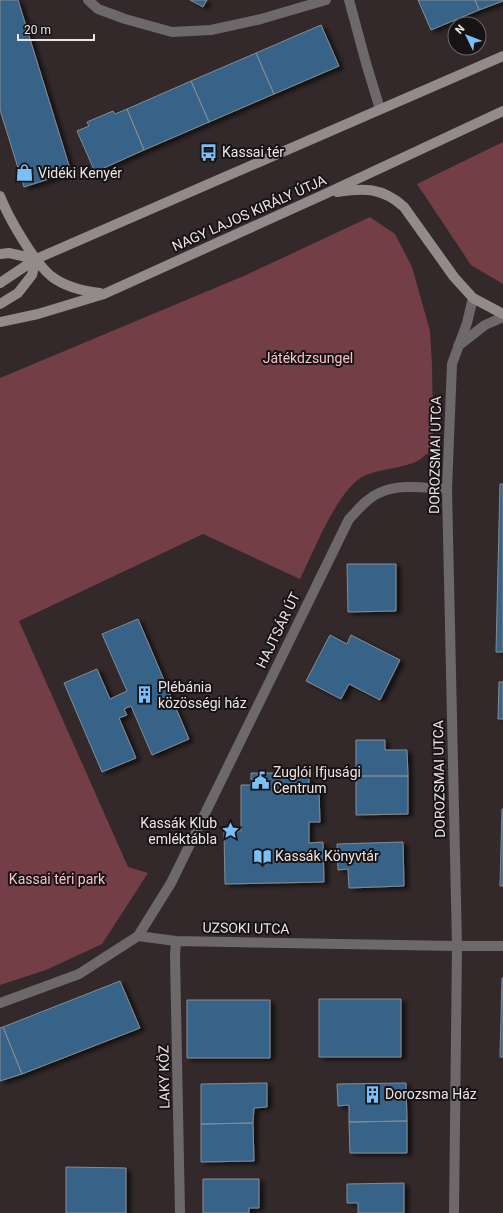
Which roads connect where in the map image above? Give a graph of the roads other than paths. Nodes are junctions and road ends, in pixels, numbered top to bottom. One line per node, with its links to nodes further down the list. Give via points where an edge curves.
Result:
1 (88, 0): 2 (street, via 98,9 125,20 172,32 211,30)
2 (326, 0)
3 (349, 0): 5 (street)
4 (503, 56): 5 (main road)
5 (380, 109): 10 (main road)
6 (503, 111): 7 (main road, NAGY LAJOS KIRÁLY ÚTJA)
7 (325, 194): 12 (main road, NAGY LAJOS KIRÁLY ÚTJA); 13 (main road, via 373,190 394,198 404,207 454,277)
8 (0, 196): 10 (main road, via 7,213)
9 (0, 254): 10 (main road, via 9,253)
10 (36, 259): 11 (main road); 12 (main road, via 50,276 65,285); 14 (main road, via 32,275 18,293)
11 (0, 283)
12 (104, 294): 16 (main road, NAGY LAJOS KIRÁLY ÚTJA, via 38,314)
13 (473, 298): 15 (main road); 17 (street, DOROZSMAI UTCA)
14 (0, 304)
15 (503, 316): 17 (street, via 485,325)
16 (0, 322)
17 (458, 346): 18 (street, DOROZSMAI UTCA, via 452,364)
18 (447, 489): 19 (street, HAJTSÁR ÚT, via 397,487 378,493 348,519 171,883); 21 (street, DOROZSMAI UTCA)
19 (138, 936): 20 (street, UZSOKI UTCA); 23 (street, via 79,974)
20 (176, 941): 21 (street, UZSOKI UTCA); 24 (street, LAKY KÖZ)
21 (457, 946): 22 (street, UZSOKI UTCA); 25 (street, DOROZSMAI UTCA)
22 (503, 946)
23 (2, 1002)
24 (180, 1213)
25 (454, 1213)

